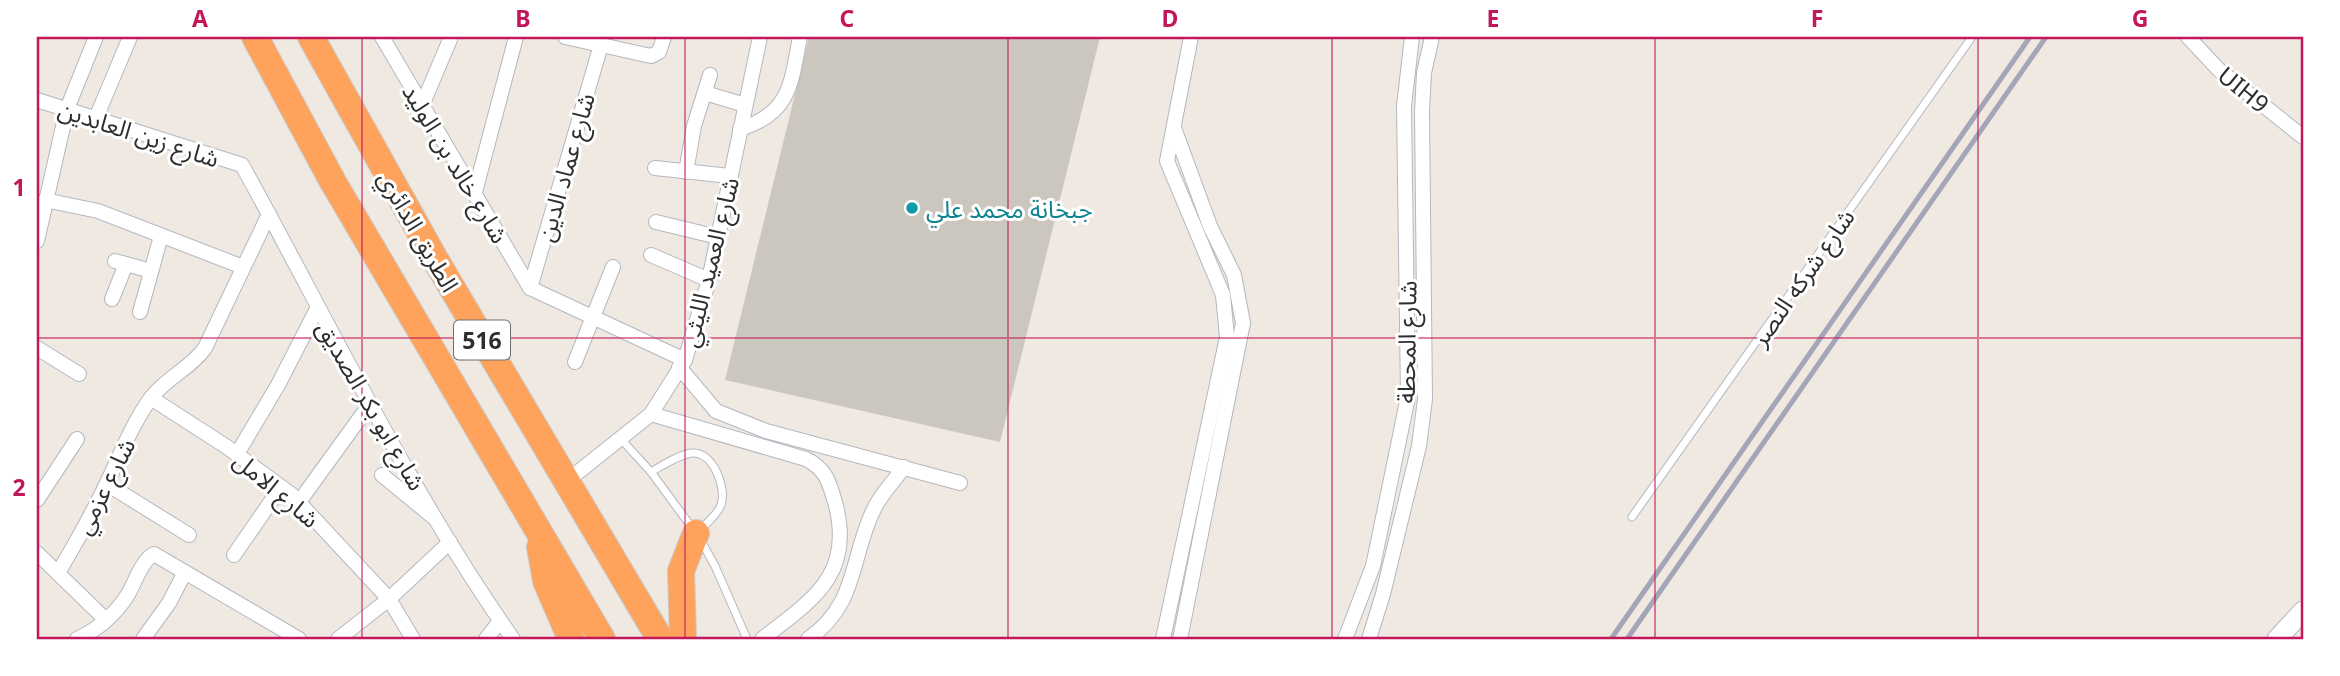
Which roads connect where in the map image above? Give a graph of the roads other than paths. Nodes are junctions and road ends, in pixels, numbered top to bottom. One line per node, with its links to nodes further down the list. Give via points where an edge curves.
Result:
1 (96, 37): 23 (street)
2 (130, 37): 24 (street)
3 (255, 37): 71 (highway, الطريق الدائري / 516, via 333,182)
4 (311, 37): 63 (highway, الطريق الدائري / 516, via 428,247)
5 (382, 37): 22 (street, شارع خالد بن الوليد)
6 (451, 37): 22 (street)
7 (516, 37): 32 (street)
8 (565, 37): 17 (street)
9 (664, 37): 17 (street, via 659,52 651,56)
10 (760, 37): 21 (street, شارع العميد الليثي)
11 (800, 37): 26 (street, via 790,87 779,107 762,122)
12 (1191, 37): 25 (street)
13 (1412, 37): 102 (street, شارع المحطة, via 1404,106 1409,354 1405,418 1373,566)
14 (1432, 37): 103 (street, شارع المحطة, via 1422,92 1427,376 1423,423)
15 (1972, 37): 69 (lane, شارع شركه النصر)
16 (2188, 37): 27 (street, UIH9, via 2219,70)
17 (601, 45): 45 (street, شارع عماد الدين)
18 (710, 75): 19 (street)
19 (705, 93): 21 (street); 30 (street)
20 (37, 100): 23 (street, شارع زين العابدين)
21 (745, 105): 26 (street, شارع العميد الليثي)
22 (421, 108): 32 (street, شارع خالد بن الوليد)
23 (67, 109): 24 (street, شارع زين العابدين); 33 (street)
24 (96, 118): 28 (street, شارع زين العابدين)
25 (1173, 126): 36 (street); 36 (street, via 1167,161)
26 (740, 129): 31 (street, شارع العميد الليثي)
27 (2303, 137)
28 (242, 165): 34 (street, شارع ابو بكر الصديق)
29 (655, 168): 30 (street)
30 (687, 172): 31 (street)
31 (730, 176): 37 (street, شارع العميد الليثي)
32 (475, 192): 45 (street, شارع خالد بن الوليد)
33 (45, 200): 38 (street, via 98,211); 39 (street)
34 (269, 215): 41 (street); 47 (street, شارع ابو بكر الصديق)
35 (656, 222): 37 (street)
36 (1203, 229): 100 (street, via 1223,295 1227,337); 101 (street, via 1239,290 1242,339)
37 (718, 237): 44 (street, شارع العميد الليثي)
38 (165, 238): 41 (street); 43 (street)
39 (37, 241)
40 (651, 255): 44 (street)
41 (243, 267): 54 (street, via 194,364 164,383)
42 (613, 267): 49 (street)
43 (151, 271): 46 (street, via 121,263); 48 (street)
44 (709, 280): 52 (street, شارع العميد الليثي)
45 (530, 288): 49 (street)
46 (111, 299)
47 (317, 309): 55 (street, شارع ابو بكر الصديق); 59 (street)
48 (140, 312)
49 (593, 317): 51 (street); 52 (street)
50 (37, 348): 53 (street)
51 (575, 362)
52 (682, 363): 56 (street, شارع العميد الليثي); 60 (street, via 716,411 766,431)
53 (79, 374)
54 (151, 398): 59 (street, شارع الامل); 65 (street, شارع عزمي)
55 (370, 404): 68 (street); 70 (street, شارع ابو بكر الصديق)
56 (651, 414): 57 (street, شارع العميد الليثي); 72 (street, via 807,458 828,478)
57 (620, 438): 61 (lane); 63 (street, شارع العميد الليثي)
58 (77, 439): 67 (street)
59 (237, 454): 66 (street, شارع الامل)
60 (904, 467): 64 (street); 75 (street, via 876,505)
61 (651, 472): 73 (lane); 73 (lane, via 691,453 709,459 723,495 714,516)
62 (382, 475): 70 (street)
63 (567, 481): 95 (highway, الطريق الدائري / 516)
64 (960, 483)
65 (107, 484): 74 (street); 80 (street, شارع عزمي)
66 (281, 487): 68 (street, شارع الامل); 78 (street)
67 (37, 500)
68 (299, 502): 81 (street, شارع الامل)
69 (1632, 517)
70 (437, 518): 76 (street, شارع ابو بكر الصديق)
71 (536, 528): 93 (highway, الطريق الدائري / 516, via 546,581); 94 (highway, الطريق الدائري / 516)
72 (840, 530): 75 (street); 98 (street, via 836,557 817,596)
73 (696, 533): 96 (highway, via 681,570); 97 (lane, via 716,566)
74 (189, 535)
75 (864, 535): 99 (street, via 842,602 833,618)
76 (450, 542): 81 (street); 84 (street, شارع ابو بكر الصديق)
77 (37, 553): 80 (street)
78 (234, 555)
79 (185, 572): 83 (street, via 151,555); 87 (street); 88 (street)
80 (58, 573): 83 (street)
81 (389, 598): 89 (street); 90 (street, شارع الامل)
82 (2303, 611): 104 (main road)
83 (106, 620): 85 (street)
84 (500, 621): 91 (street); 92 (street, شارع ابو بكر الصديق)
85 (95, 635): 86 (street)
86 (77, 639)
87 (143, 639)
88 (299, 639)
89 (338, 639)
90 (414, 639)
91 (486, 639)
92 (513, 639)
93 (571, 639)
94 (601, 639)
95 (660, 639)
96 (683, 639)
97 (747, 639)
98 (762, 639)
99 (808, 639)
100 (1163, 639)
101 (1180, 639)
102 (1345, 639)
103 (1369, 639)
104 (2277, 639)

